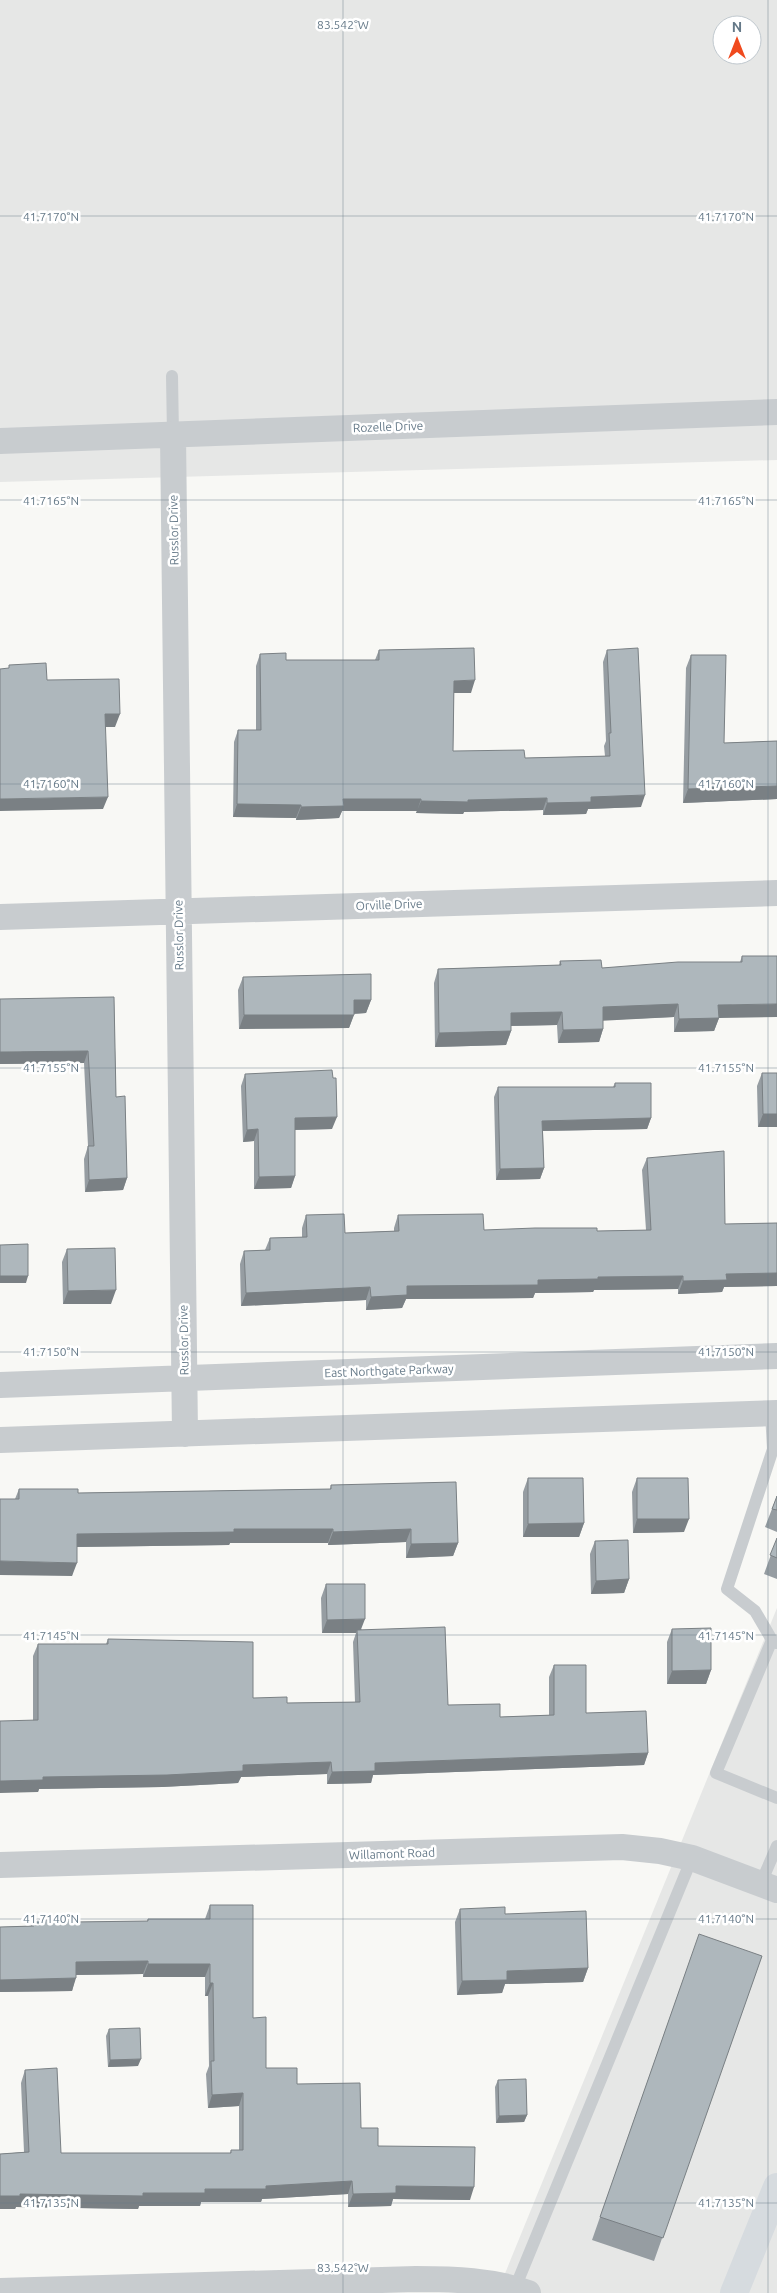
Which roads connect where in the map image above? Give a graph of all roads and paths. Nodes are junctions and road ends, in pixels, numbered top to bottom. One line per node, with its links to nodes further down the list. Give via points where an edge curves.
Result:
1 (172, 376): 3 (lane)
2 (777, 412): 3 (street, Rozelle Drive)
3 (173, 435): 4 (street, Rozelle Drive); 6 (street, Russlor Drive)
4 (0, 441)
5 (777, 892): 6 (street, Orville Drive)
6 (179, 912): 7 (street, Orville Drive); 9 (street, Russlor Drive)
7 (0, 917)
8 (777, 1356): 9 (street, East Northgate Parkway)
9 (185, 1379): 10 (street, East Northgate Parkway); 12 (street, Russlor Drive)
10 (0, 1384)
11 (774, 1413): 12 (street); 14 (lane)
12 (185, 1434): 13 (street)
13 (0, 1440)
14 (775, 1449): 15 (lane, via 727,1589 756,1611)
15 (774, 1641): 16 (lane, via 716,1773)
16 (777, 1798)
17 (777, 1846): 20 (lane)
18 (692, 1858): 19 (street, Willamont Road, via 622,1847); 20 (street, Willamont Road); 22 (lane)
19 (0, 1865)
20 (769, 1887)
21 (777, 2187): 24 (main road)
22 (522, 2290): 23 (street, via 464,2280 416,2279)
23 (0, 2291)
24 (734, 2293)

